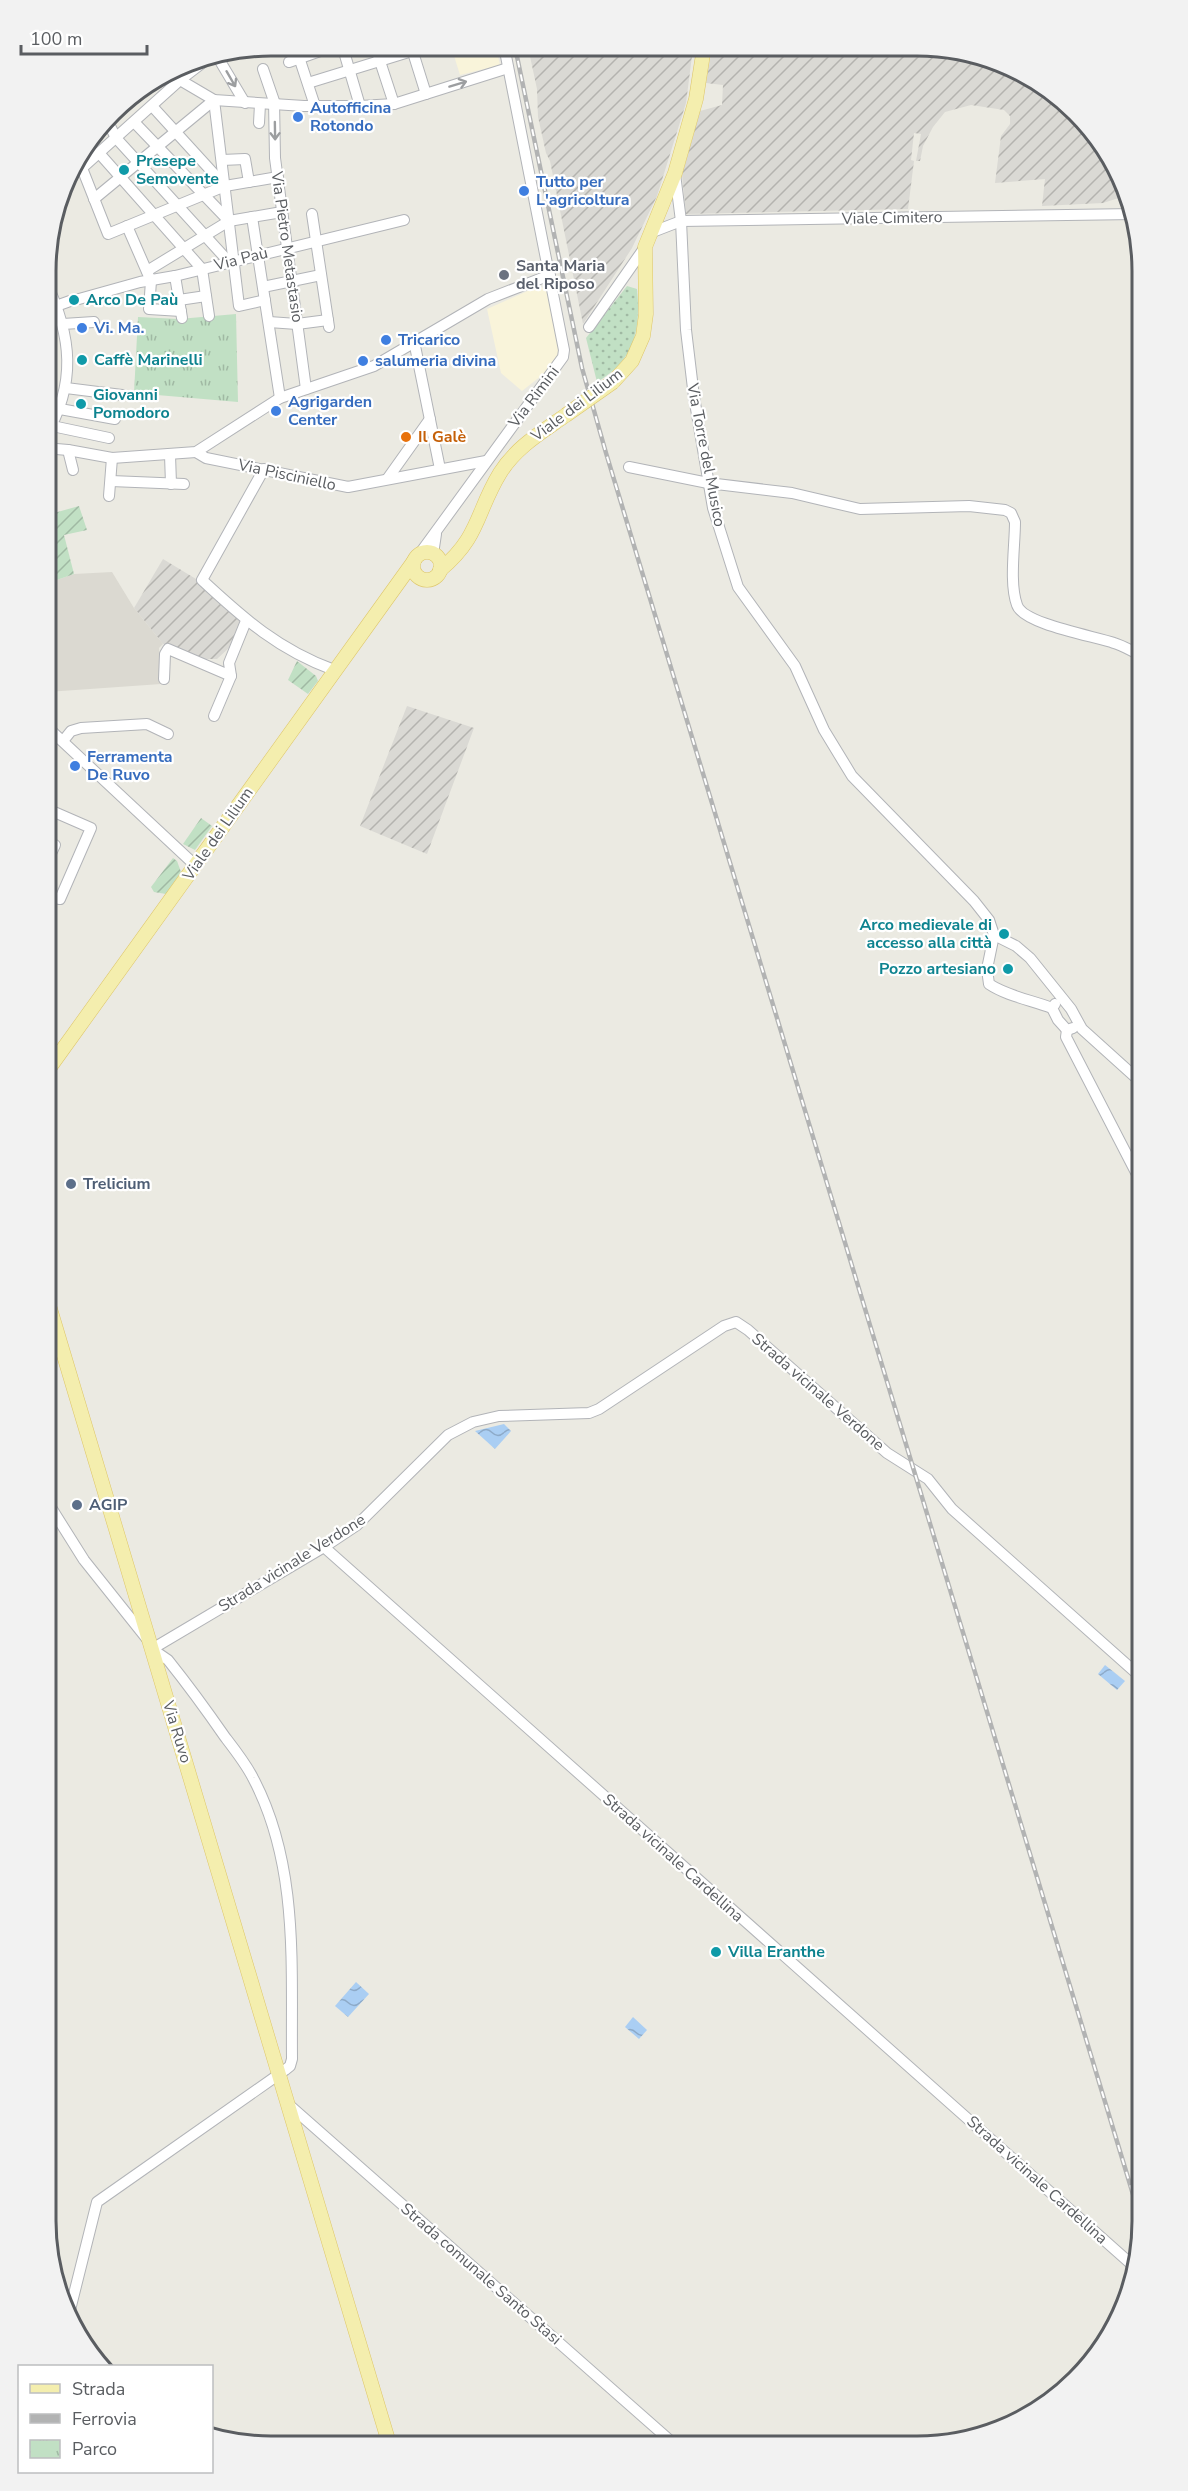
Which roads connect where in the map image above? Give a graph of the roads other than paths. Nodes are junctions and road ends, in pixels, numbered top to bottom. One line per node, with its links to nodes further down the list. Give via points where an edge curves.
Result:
1 (294, 56): 9 (street)
2 (305, 56): 9 (street)
3 (345, 56): 15 (street)
4 (378, 56): 10 (street)
5 (392, 56): 10 (street)
6 (414, 56): 18 (street)
7 (506, 56): 12 (street, Via Rimini)
8 (703, 56): 38 (main road, Viale dei Lilium, via 696,99)
9 (294, 60): 17 (street)
10 (380, 61): 15 (street); 22 (street)
11 (220, 62): 20 (street, one-way to 20)
12 (508, 68): 18 (street, one-way to 12); 65 (street, Via Rimini)
13 (263, 69): 23 (street, Via Pietro Metastasio)
14 (193, 70): 16 (street)
15 (349, 70): 17 (street); 26 (street)
16 (180, 80): 19 (street); 24 (street)
17 (308, 83): 25 (street)
18 (426, 94): 22 (street)
19 (214, 100): 20 (street); 30 (street); 35 (street)
20 (245, 103): 21 (street)
21 (260, 104): 23 (street); 28 (street)
22 (394, 104): 26 (street)
23 (274, 105): 25 (street); 40 (street, Via Pietro Metastasio, one-way to 40)
24 (152, 106): 27 (street); 30 (street)
25 (315, 106): 26 (street)
26 (360, 106)
27 (134, 122): 31 (street); 32 (street)
28 (259, 123)
29 (111, 127): 31 (street)
30 (176, 132): 32 (street); 42 (street)
31 (116, 138): 33 (street); 36 (street)
32 (158, 147): 36 (street); 43 (street)
33 (99, 153): 34 (street); 39 (street)
34 (86, 160)
35 (222, 160): 41 (street, via 245,159); 42 (street)
36 (138, 163): 39 (street); 45 (street)
37 (82, 168): 44 (street)
38 (675, 173): 53 (street, Via Torre del Musico); 55 (main road, Viale dei Lilium)
39 (121, 177): 44 (street); 49 (street)
40 (278, 177): 41 (street); 46 (street, Via Pietro Metastasio)
41 (249, 182): 42 (street)
42 (225, 186): 43 (street); 52 (street)
43 (203, 195): 45 (street); 52 (street)
44 (94, 199): 54 (street, via 108,234)
45 (177, 206): 49 (street); 56 (street)
46 (282, 212): 50 (street); 60 (street, Via Pietro Metastasio)
47 (312, 214): 57 (street)
48 (1125, 214): 53 (street, Viale Cimitero)
49 (154, 215): 54 (street); 59 (street)
50 (252, 217): 52 (street); 61 (street)
51 (404, 220): 57 (street, Via Paù)
52 (229, 221): 56 (street); 62 (street)
53 (681, 221): 55 (street, Viale Cimitero); 103 (street, Via Torre del Musico, via 687,339)
54 (127, 226): 66 (street)
55 (650, 233): 58 (main road, Viale dei Lilium)
56 (205, 236): 59 (street); 62 (street)
57 (316, 242): 60 (street, Via Paù); 64 (street)
58 (645, 247): 79 (street); 108 (main road, Viale dei Lilium, bridge, via 644,336 632,362 613,382 522,447 493,486)
59 (185, 248): 63 (street); 66 (street)
60 (287, 248): 61 (street, Via Paù); 68 (street, Via Pietro Metastasio)
61 (258, 255): 62 (street, Via Paù); 69 (street)
62 (231, 262): 63 (street, Via Paù); 71 (street, via 239,306)
63 (202, 269): 67 (street, Via Paù); 70 (street)
64 (321, 275): 68 (street); 78 (street, via 328,323)
65 (550, 275): 80 (street, via 488,299); 96 (street, Via Rimini, via 563,357)
66 (149, 276): 67 (street, Via Paù); 72 (street, Via Paù); 73 (street, via 149,309)
67 (175, 276): 73 (street)
68 (292, 281): 69 (street); 78 (street, Via Pietro Metastasio)
69 (263, 287): 71 (street)
70 (206, 296): 73 (street); 74 (street)
71 (265, 300): 76 (street)
72 (57, 306): 77 (street)
73 (181, 310)
74 (209, 316)
75 (94, 322): 77 (street)
76 (269, 322): 78 (street); 84 (street)
77 (63, 324): 81 (street, via 68,366)
78 (297, 324): 82 (street, Via Pietro Metastasio)
79 (589, 327)
80 (414, 341): 82 (street, via 374,366); 88 (street)
81 (66, 388): 83 (street); 85 (street)
82 (306, 389): 84 (street)
83 (122, 394)
84 (280, 398): 93 (street)
85 (60, 409): 86 (street); 87 (street)
86 (56, 416)
87 (115, 419)
88 (430, 419): 99 (street); 101 (street)
89 (57, 427): 90 (street)
90 (109, 438)
91 (56, 449): 92 (street)
92 (68, 450): 95 (street, via 94,460); 100 (street)
93 (196, 452): 94 (street); 98 (street, Via Pisciniello, via 206,458)
94 (170, 456): 95 (street); 104 (street)
95 (112, 458): 102 (street)
96 (486, 461): 99 (street, Via Pisciniello); 107 (street, Via Rimini)
97 (629, 467): 103 (street)
98 (264, 469): 101 (street, Via Pisciniello, via 348,488); 114 (street, via 202,580)
99 (440, 469): 101 (street, Via Pisciniello)
100 (73, 470)
101 (388, 478)
102 (111, 481): 104 (street); 106 (street)
103 (708, 483): 115 (street, via 792,492 860,509 969,506 1005,510 1015,522 1017,608 1053,626); 126 (street, Via Torre del Musico, via 738,587 795,666 841,760 974,901 989,920)
104 (171, 484): 105 (street)
105 (184, 484)
106 (110, 496)
107 (444, 518): 109 (street, Via Rimini, via 435,538); 110 (street, Via Rimini)
108 (467, 543): 109 (main road, via 454,552); 111 (main road, Viale dei Lilium)
109 (435, 555): 110 (main road, via 425,553); 111 (main road)
110 (416, 559): 112 (main road, via 414,571); 113 (main road, Viale dei Lilium)
111 (440, 570): 112 (main road, Viale dei Lilium, via 432,579)
112 (419, 578): 113 (main road, Viale dei Lilium, via 405,582)
113 (392, 593): 116 (main road, Viale dei Lilium)
114 (246, 621): 116 (street, via 305,660); 117 (street, via 229,663)
115 (1132, 651)
116 (334, 670): 124 (main road, Viale dei Lilium)
117 (231, 676): 118 (street, via 168,649); 119 (street)
118 (164, 679)
119 (214, 716)
120 (168, 734): 122 (street, via 147,724 81,728 71,730)
121 (56, 735): 122 (street)
122 (63, 741): 124 (street)
123 (56, 813): 125 (street, via 91,828 60,899)
124 (196, 866): 131 (main road, Viale dei Lilium)
125 (56, 898)
126 (994, 935): 127 (street, via 1030,958); 128 (street, via 988,984 1000,992)
127 (1063, 1000): 128 (street); 129 (street)
128 (1052, 1008): 130 (street)
129 (1077, 1021): 130 (street); 132 (street)
130 (1067, 1030): 133 (street, via 1066,1037)
131 (56, 1059)
132 (1132, 1074)
133 (1132, 1165)
134 (56, 1329): 137 (main road, Via Ruvo)
135 (56, 1515): 137 (street, via 84,1560)
136 (324, 1547): 137 (street, Strada vicinale Verdone); 138 (street, Strada vicinale Verdone, via 369,1515 448,1435 473,1422 499,1416 589,1413 600,1409 724,1326 736,1322 886,1453 928,1479 952,1509); 141 (street, Strada vicinale Cardellina)
137 (151, 1646): 139 (main road, Via Ruvo); 139 (street, via 168,1660 240,1757 253,1776 268,1814 291,1907 292,2059 290,2066)
138 (1132, 1669)
139 (279, 2074): 140 (main road, Via Ruvo); 142 (street, via 97,2202)
140 (288, 2104): 143 (main road, Via Ruvo); 144 (street, Strada comunale Santo Stasi)
141 (1128, 2261)
142 (72, 2303)
143 (387, 2436)
144 (664, 2436)

